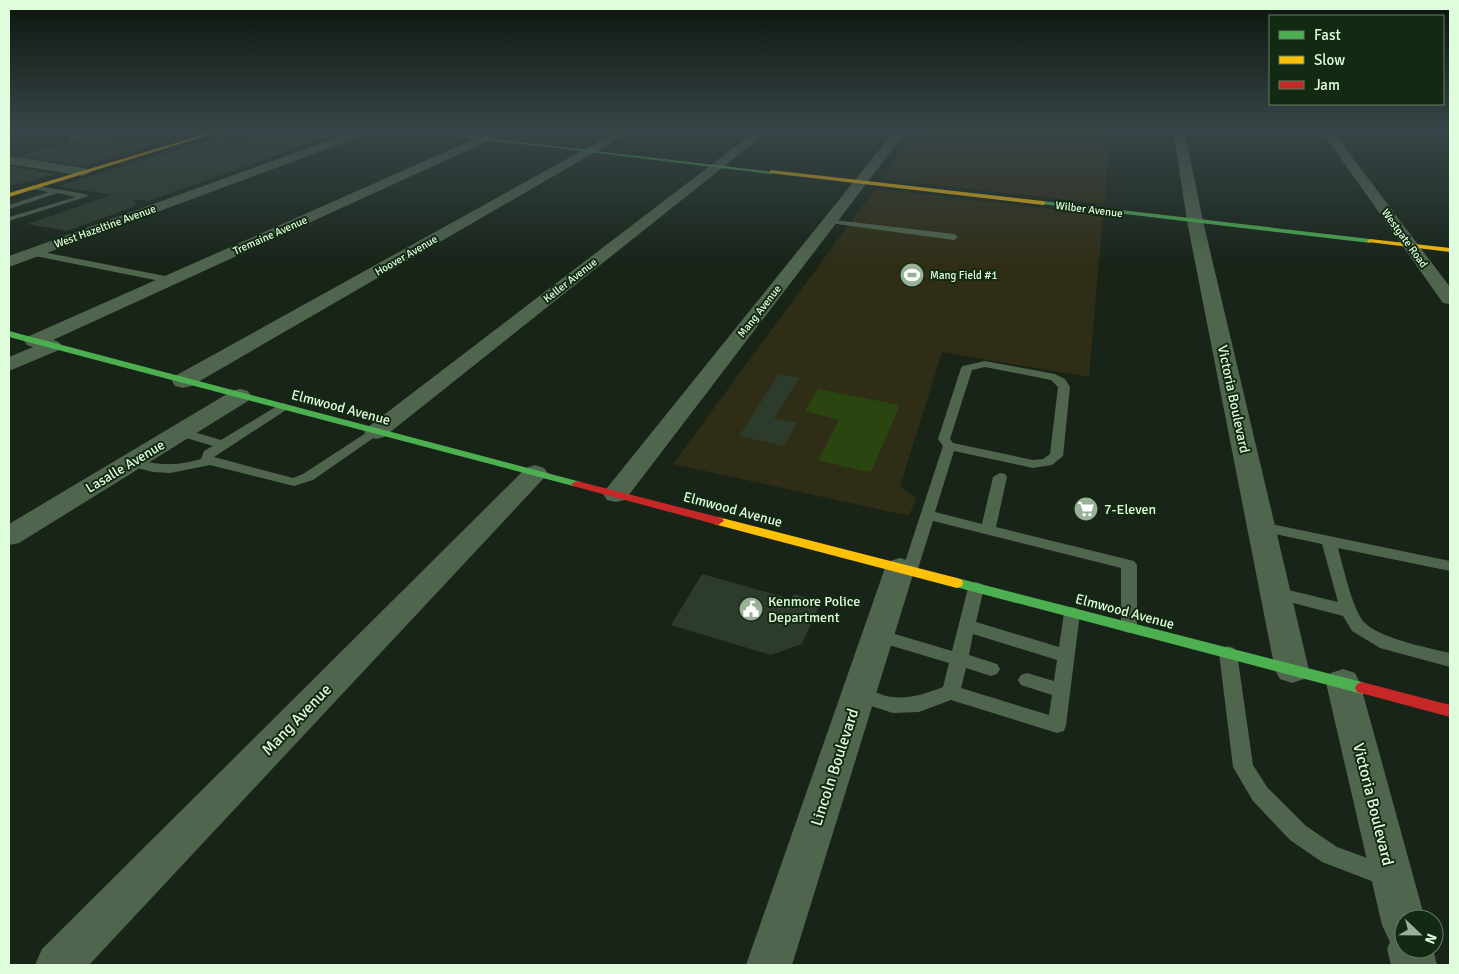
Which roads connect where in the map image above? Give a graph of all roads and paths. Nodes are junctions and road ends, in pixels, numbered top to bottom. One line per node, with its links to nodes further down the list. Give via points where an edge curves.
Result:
1 (76, 174): 11 (street)
2 (247, 174): 21 (street, West Hazeltine Avenue)
3 (403, 174): 23 (street, Tremaine Avenue)
4 (548, 174): 28 (street, Hoover Avenue)
5 (706, 174): 32 (street, Keller Avenue)
6 (792, 174): 10 (street, Wilber Avenue)
7 (865, 174): 10 (street, Mang Avenue)
8 (1186, 174): 17 (street, Victoria Boulevard)
9 (1359, 174): 19 (street, Westgate Road)
10 (859, 182): 16 (street, Mang Avenue); 17 (street, Wilber Avenue)
11 (35, 187): 12 (lane); 13 (street)
12 (58, 191): 14 (lane); 15 (lane, via 85,196)
13 (9, 195)
14 (9, 206)
15 (9, 219)
16 (830, 220): 18 (lane); 39 (street, Mang Avenue)
17 (1195, 221): 19 (street, Wilber Avenue); 41 (street, Victoria Boulevard)
18 (954, 236)
19 (1411, 245): 20 (street, Wilber Avenue); 24 (street, Westgate Road)
20 (1450, 250)
21 (33, 253): 22 (street, West Hazeltine Avenue); 23 (lane)
22 (9, 262)
23 (170, 280): 26 (street, Tremaine Avenue)
24 (1450, 299)
25 (9, 334): 26 (street, Elmwood Avenue)
26 (43, 343): 27 (street, Tremaine Avenue); 28 (street, Elmwood Avenue)
27 (9, 365)
28 (183, 381): 29 (street, Elmwood Avenue)
29 (240, 396): 30 (street, Elmwood Avenue); 31 (street, Lasalle Avenue)
30 (282, 407): 32 (street, Elmwood Avenue); 33 (lane)
31 (180, 432): 33 (lane); 36 (street, Lasalle Avenue)
32 (376, 432): 35 (lane, via 294,482); 37 (street, Elmwood Avenue)
33 (223, 445): 35 (lane, via 209,454)
34 (950, 446): 34 (lane, via 1033,464 1047,462 1056,456 1064,387 1061,381 985,364 967,368 944,438); 40 (lane)
35 (210, 461): 36 (lane, via 170,470)
36 (130, 462): 43 (street, Lasalle Avenue)
37 (535, 473): 39 (street, Elmwood Avenue); 68 (street, Mang Avenue)
38 (1000, 477): 42 (lane)
39 (616, 494): 46 (street, Elmwood Avenue)
40 (927, 515): 42 (lane); 46 (lane)
41 (1261, 527): 44 (lane); 48 (street, Victoria Boulevard)
42 (988, 530): 52 (lane, via 1129,565)
43 (9, 536)
44 (1328, 541): 45 (lane); 49 (lane)
45 (1450, 566)
46 (905, 569): 47 (street, Elmwood Avenue); 53 (street, Lincoln Boulevard)
47 (976, 588): 50 (street, Elmwood Avenue); 51 (lane)
48 (1276, 593): 49 (lane); 59 (street, Victoria Boulevard)
49 (1348, 611): 57 (lane, via 1358,626 1386,643)
50 (1072, 613): 52 (street, Elmwood Avenue); 55 (lane)
51 (967, 626): 55 (lane); 56 (lane)
52 (1129, 627): 54 (street, Elmwood Avenue)
53 (878, 635): 56 (lane); 64 (street, Lincoln Boulevard)
54 (1228, 653): 59 (street, Elmwood Avenue); 66 (lane, via 1243,767 1260,794 1298,833 1330,855)
55 (1067, 656): 62 (lane)
56 (958, 659): 58 (lane); 63 (lane)
57 (1450, 660)
58 (991, 669)
59 (1292, 670): 61 (street, Elmwood Avenue)
60 (1027, 680): 62 (lane)
61 (1343, 683): 65 (street, Elmwood Avenue); 66 (street, Victoria Boulevard)
62 (1062, 691): 63 (lane, via 1057,725)
63 (951, 692): 64 (lane, via 919,704 893,705)
64 (858, 695): 69 (street, Lincoln Boulevard)
65 (1450, 711)
66 (1392, 878): 67 (street, Victoria Boulevard)
67 (1400, 909)
68 (58, 965)
69 (769, 965)

